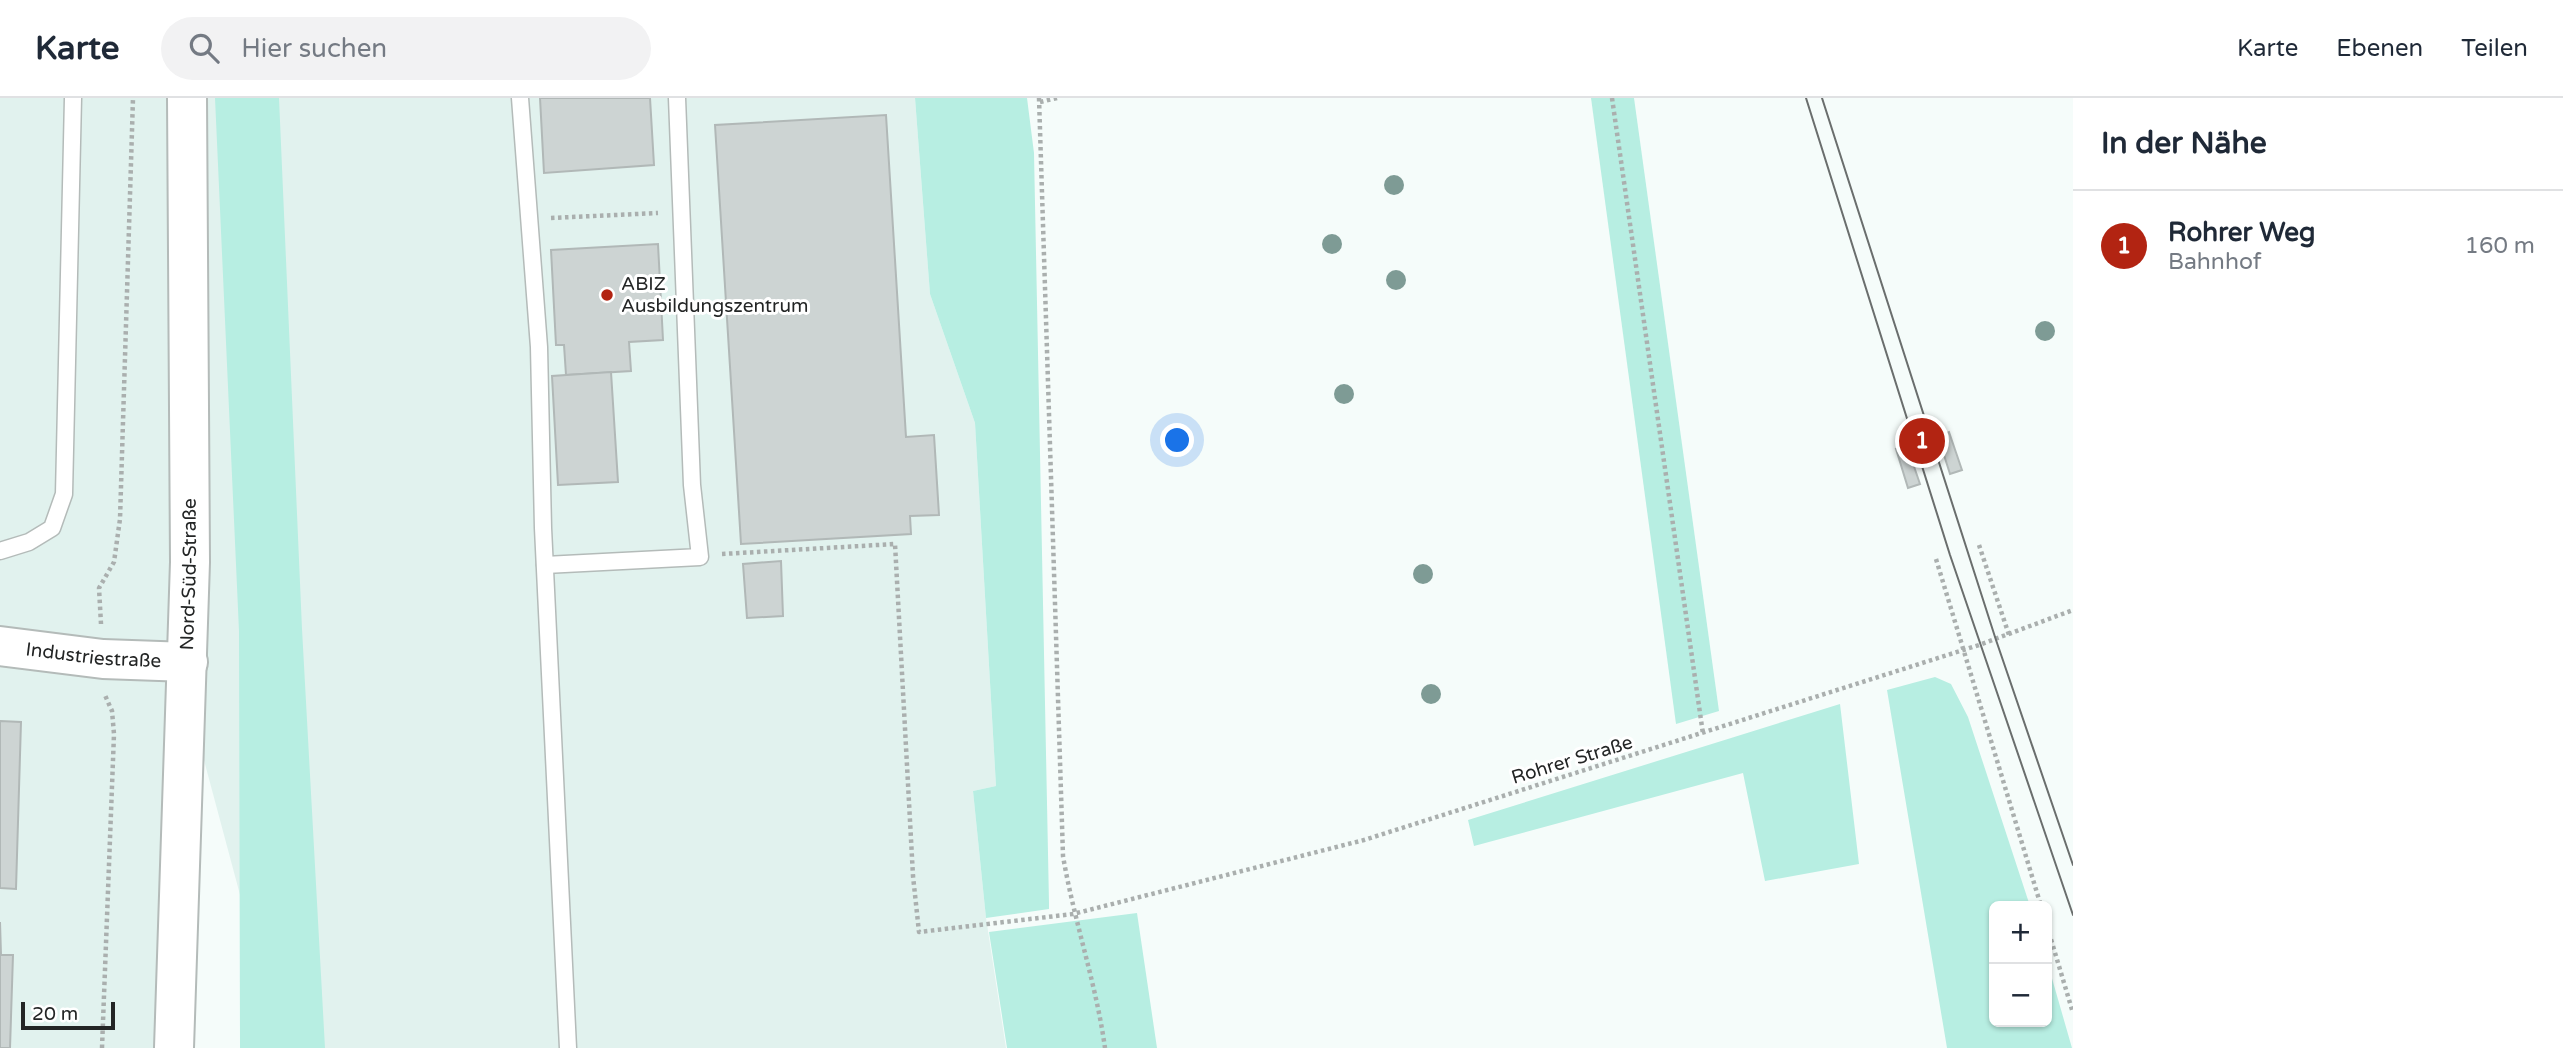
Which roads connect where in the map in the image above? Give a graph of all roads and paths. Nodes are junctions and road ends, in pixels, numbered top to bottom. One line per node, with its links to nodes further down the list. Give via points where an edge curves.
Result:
1 (73, 98): 12 (lane, via 64,494 52,528)
2 (133, 98): 20 (path, via 120,519 114,562 99,588)
3 (187, 98): 21 (main road, Nord-Süd-Straße)
4 (520, 98): 10 (lane)
5 (677, 98): 9 (lane)
6 (1057, 98): 8 (path)
7 (1612, 98): 22 (path)
8 (1040, 100): 24 (path, via 1063,856)
9 (682, 211): 10 (path); 13 (lane)
10 (529, 219): 15 (lane, via 539,347)
11 (1979, 545): 17 (path)
12 (0, 551)
13 (699, 557): 15 (lane); 24 (path, Rohrer Straße, via 895,544 919,932)
14 (1936, 559): 19 (path)
15 (545, 565): 29 (lane)
16 (2073, 610): 17 (path, Rohrer Straße)
17 (2009, 635): 19 (path, Rohrer Straße)
18 (0, 646): 20 (main road, Industriestraße)
19 (1964, 650): 22 (path, Rohrer Straße); 23 (path)
20 (103, 659): 21 (main road, Industriestraße); 27 (path, via 104,698 113,710 114,734)
21 (188, 662): 28 (main road, Nord-Süd-Straße)
22 (1703, 734): 24 (path, Rohrer Straße, via 1364,840)
23 (2039, 901)
24 (1073, 914): 30 (path)
25 (2052, 943): 26 (path)
26 (2073, 1013)
27 (102, 1048)
28 (174, 1048)
29 (568, 1048)
30 (1105, 1048)

